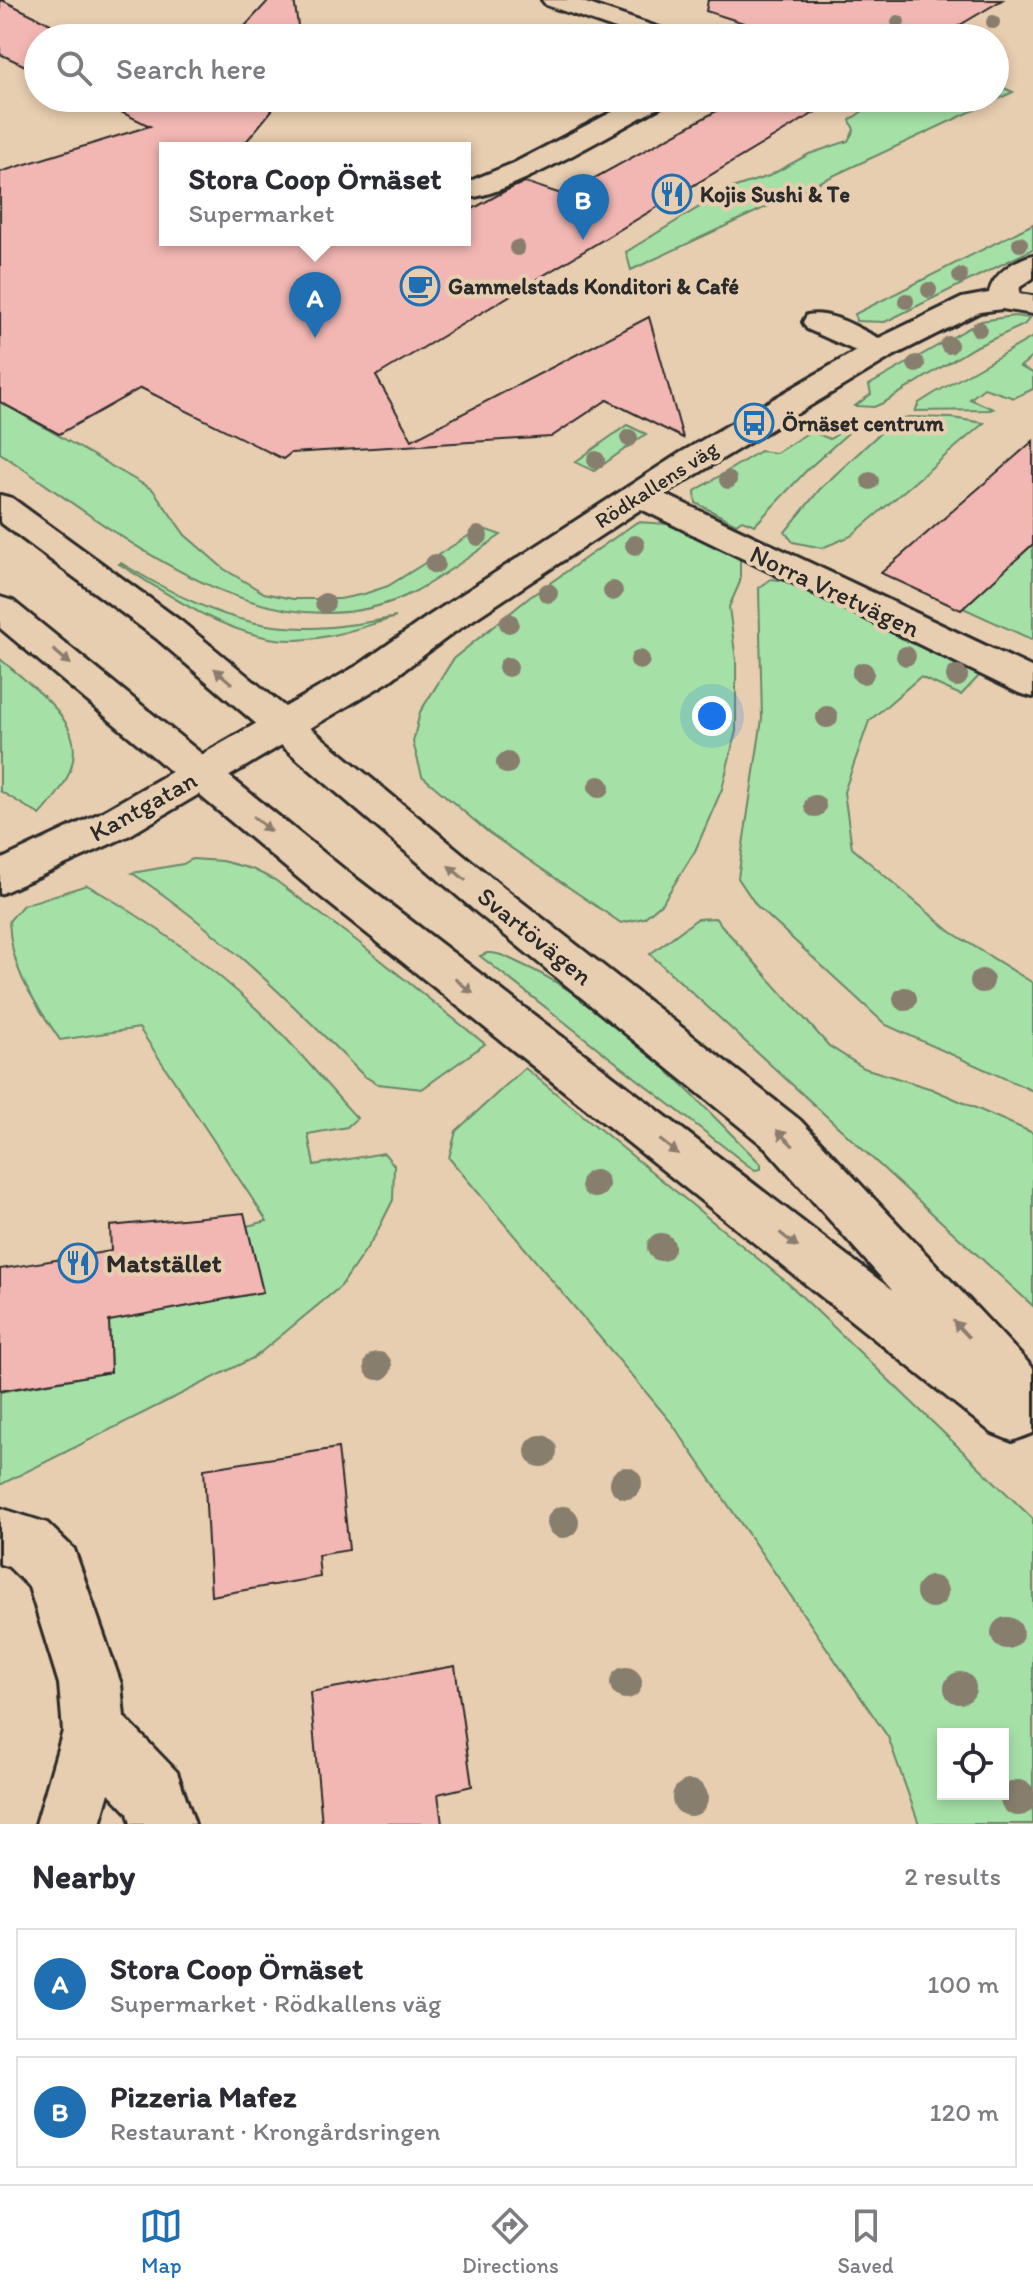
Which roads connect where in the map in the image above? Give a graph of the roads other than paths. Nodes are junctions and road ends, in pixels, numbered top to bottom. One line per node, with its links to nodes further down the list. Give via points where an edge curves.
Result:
1 (554, 0): 2 (main road)
2 (625, 24)
3 (632, 112): 4 (main road, via 524,169)
4 (471, 190)
5 (1033, 264): 6 (main road, Rödkallens väg, via 1006,283)
6 (1018, 302): 8 (main road, Rödkallens väg, via 973,304)
7 (818, 322): 8 (main road)
8 (880, 350): 9 (main road, Rödkallens väg)
9 (639, 495): 12 (main road, Norra Vretvägen); 13 (main road, Rödkallens väg, via 374,673)
10 (0, 505): 13 (main road, Svartövägen, one-way to 10, via 169,630)
11 (0, 609): 14 (main road, one-way to 14)
12 (1033, 684)
13 (282, 727): 14 (main road, Kantgatan); 16 (main road, Svartövägen, one-way to 13, via 783,1134)
14 (202, 773): 15 (main road, Kantgatan, via 115,824); 17 (main road, one-way to 17, via 330,881)
15 (0, 878)
16 (1033, 1407)
17 (1033, 1431)
18 (0, 1536): 19 (main road, via 26,1543 53,1570 90,1684)
19 (94, 1731): 20 (main road); 21 (main road, via 154,1795)
20 (68, 1824)
21 (163, 1824)

